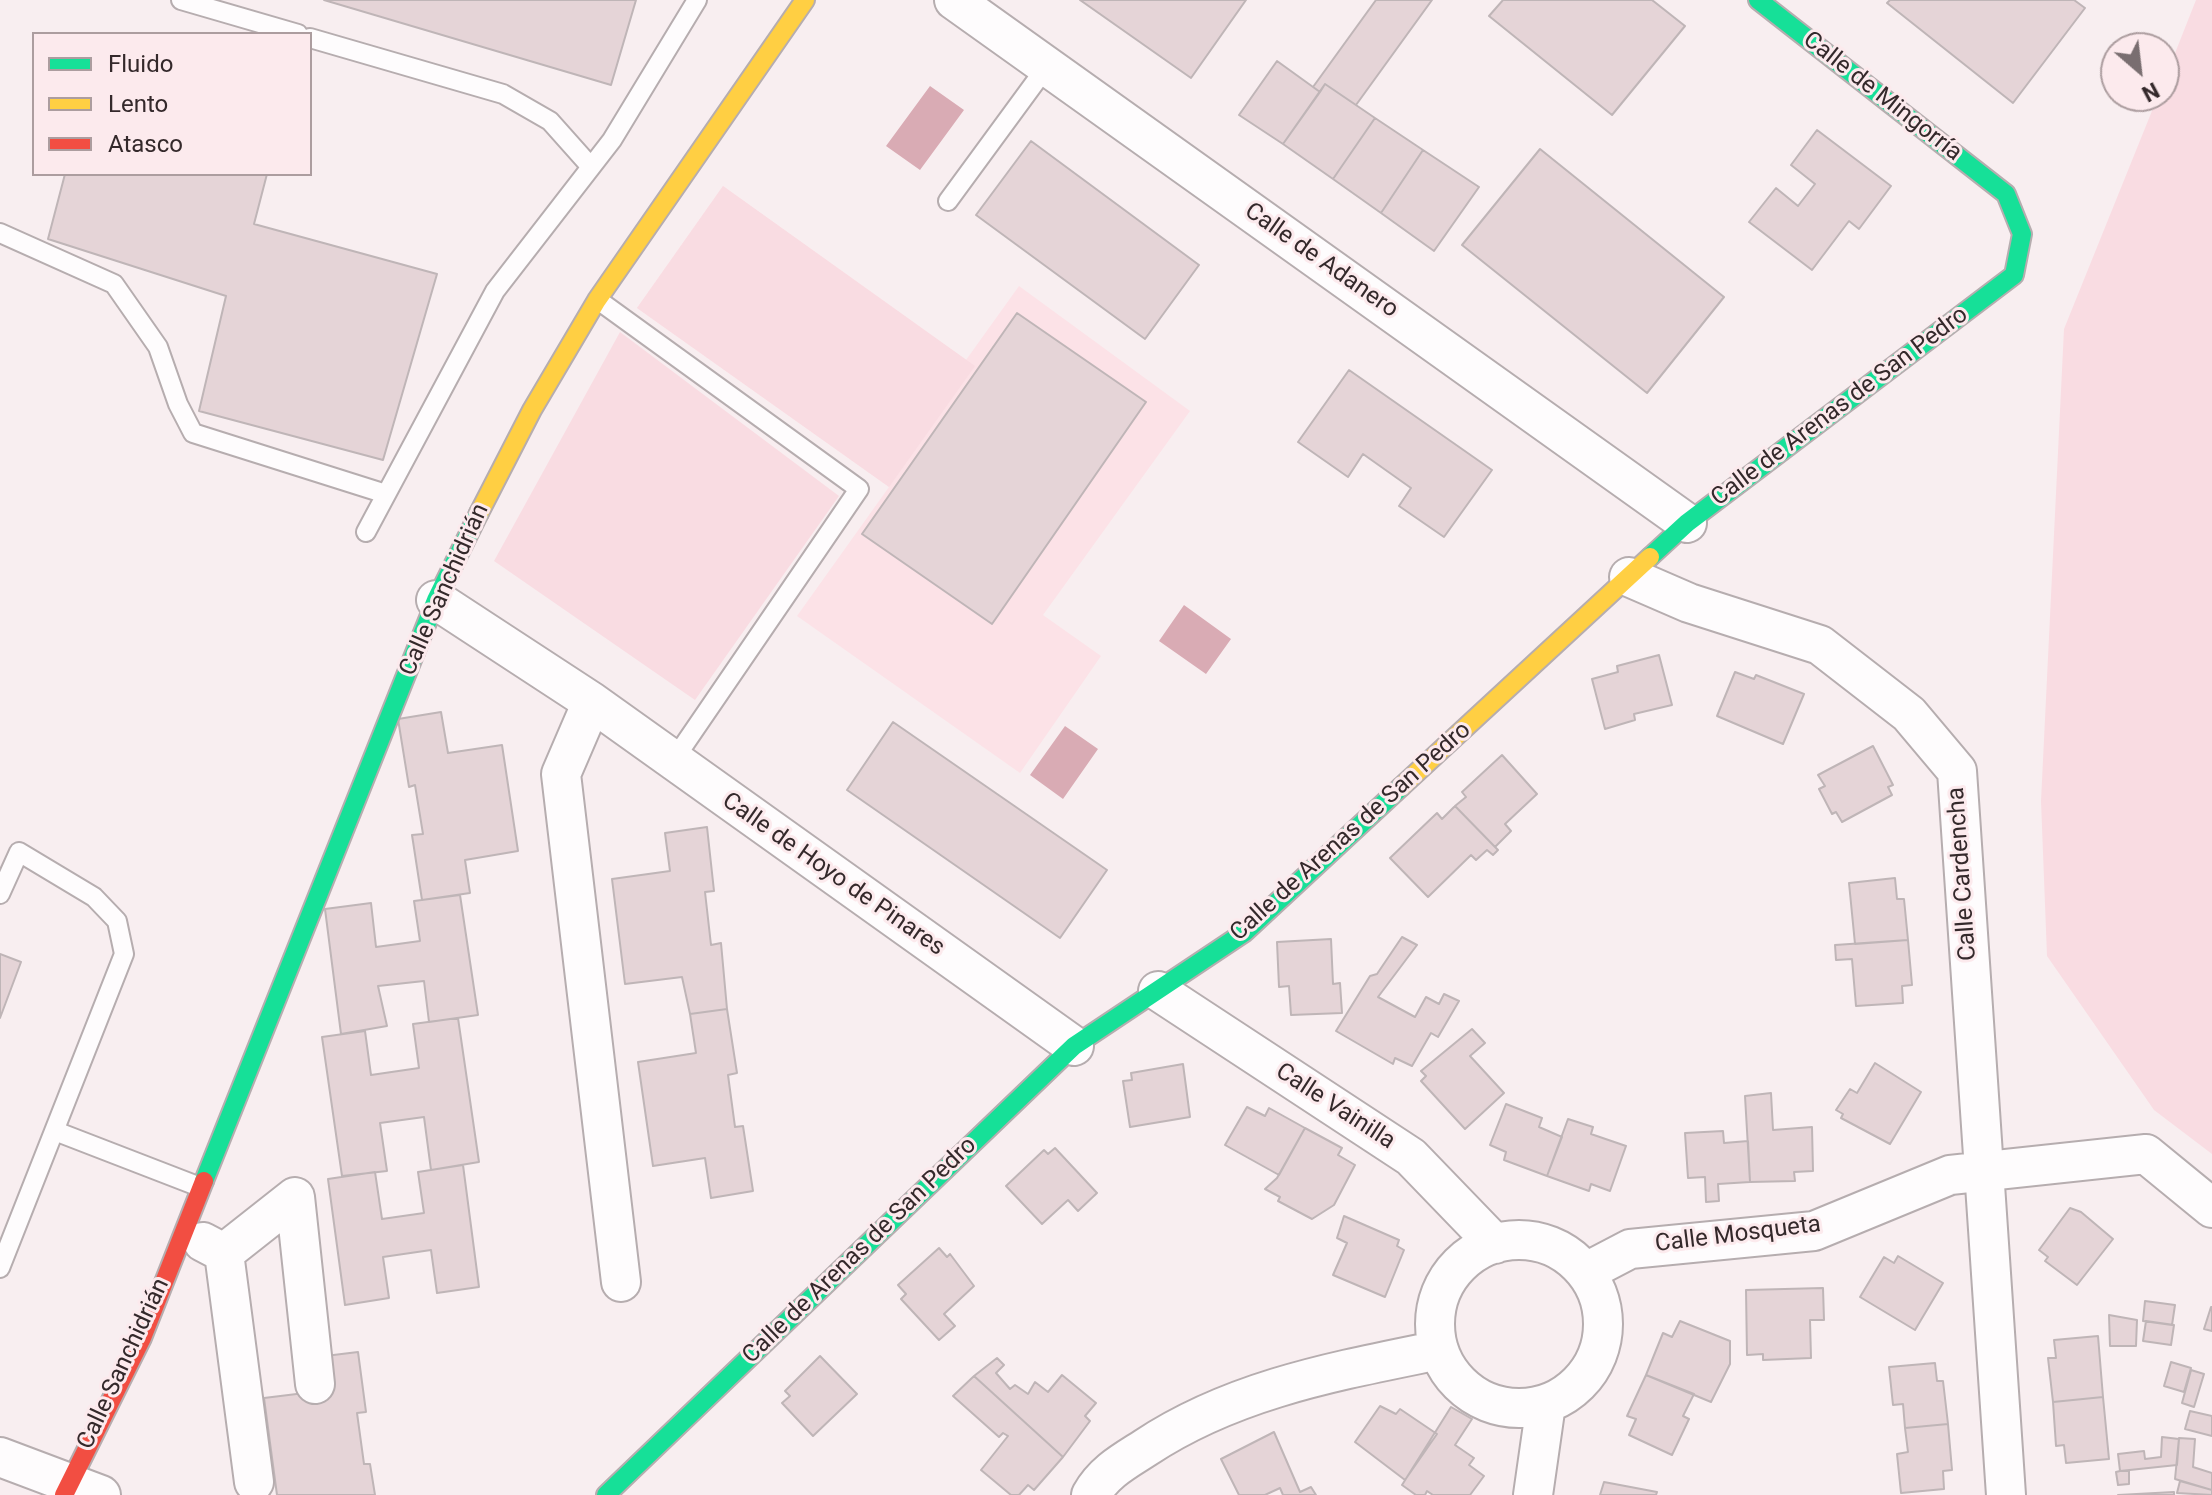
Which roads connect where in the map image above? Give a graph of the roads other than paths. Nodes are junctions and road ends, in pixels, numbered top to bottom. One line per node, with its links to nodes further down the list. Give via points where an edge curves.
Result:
1 (181, 0): 6 (lane)
2 (697, 0): 9 (lane)
3 (805, 0): 13 (street, Calle Sanchidrián)
4 (954, 0): 8 (street, Calle de Adanero)
5 (1758, 0): 10 (street, Calle de Mingorría)
6 (291, 32)
7 (312, 39): 9 (lane, via 503,94 550,121)
8 (1047, 66): 11 (lane); 15 (street, Calle de Adanero)
9 (591, 167): 14 (lane, via 495,291)
10 (2006, 194): 15 (street, Calle de Arenas de San Pedro, via 2022,234 2014,275)
11 (948, 201)
12 (0, 233): 14 (lane, via 114,284 158,347 193,433)
13 (598, 300): 18 (street, Calle Sanchidrián, via 546,384); 20 (lane, via 859,489)
14 (386, 494): 16 (lane)
15 (1687, 523): 17 (street, Calle de Arenas de San Pedro)
16 (366, 532)
17 (1629, 577): 22 (street, Calle de Arenas de San Pedro, via 1245,932); 25 (street, Calle Cardencha, via 1689,603 1820,645 1909,714 1957,771)
18 (436, 600): 19 (street, Calle de Hoyo de Pinares); 26 (street, Calle Sanchidrián)
19 (592, 702): 20 (street, Calle de Hoyo de Pinares); 33 (street, via 561,774)
20 (673, 761): 23 (street, Calle de Hoyo de Pinares)
21 (0, 894): 24 (lane, via 19,852 94,897 117,921 124,954)
22 (1158, 991): 23 (street, Calle de Arenas de San Pedro); 29 (street, Calle Vainilla, via 1411,1157)
23 (1074, 1046): 40 (street, Calle de Arenas de San Pedro)
24 (55, 1131): 26 (lane); 31 (lane)
25 (1982, 1173): 27 (street, via 2146,1154); 32 (street, Calle Mosqueta, via 1950,1175 1814,1231 1630,1249); 43 (street, Calle Cardencha)
26 (200, 1187): 28 (street, Calle Sanchidrián)
27 (2212, 1208)
28 (183, 1232): 30 (street); 39 (street, Calle Sanchidrián)
29 (1495, 1244): 32 (street, via 1545,1244); 34 (street, via 1452,1274 1439,1298)
30 (224, 1253): 35 (street, via 295,1197); 38 (street)
31 (0, 1268)
32 (1586, 1272): 36 (street, via 1604,1321 1601,1347 1589,1372)
33 (621, 1282)
34 (1439, 1350): 36 (street, via 1451,1374 1470,1393 1494,1405 1520,1409); 41 (street, via 1297,1379 1183,1422 1102,1476)
35 (315, 1384)
36 (1546, 1404): 42 (street)
37 (0, 1457): 39 (street)
38 (254, 1482)
39 (77, 1491)
40 (606, 1495)
41 (1091, 1495)
42 (1533, 1495)
43 (2006, 1495)

